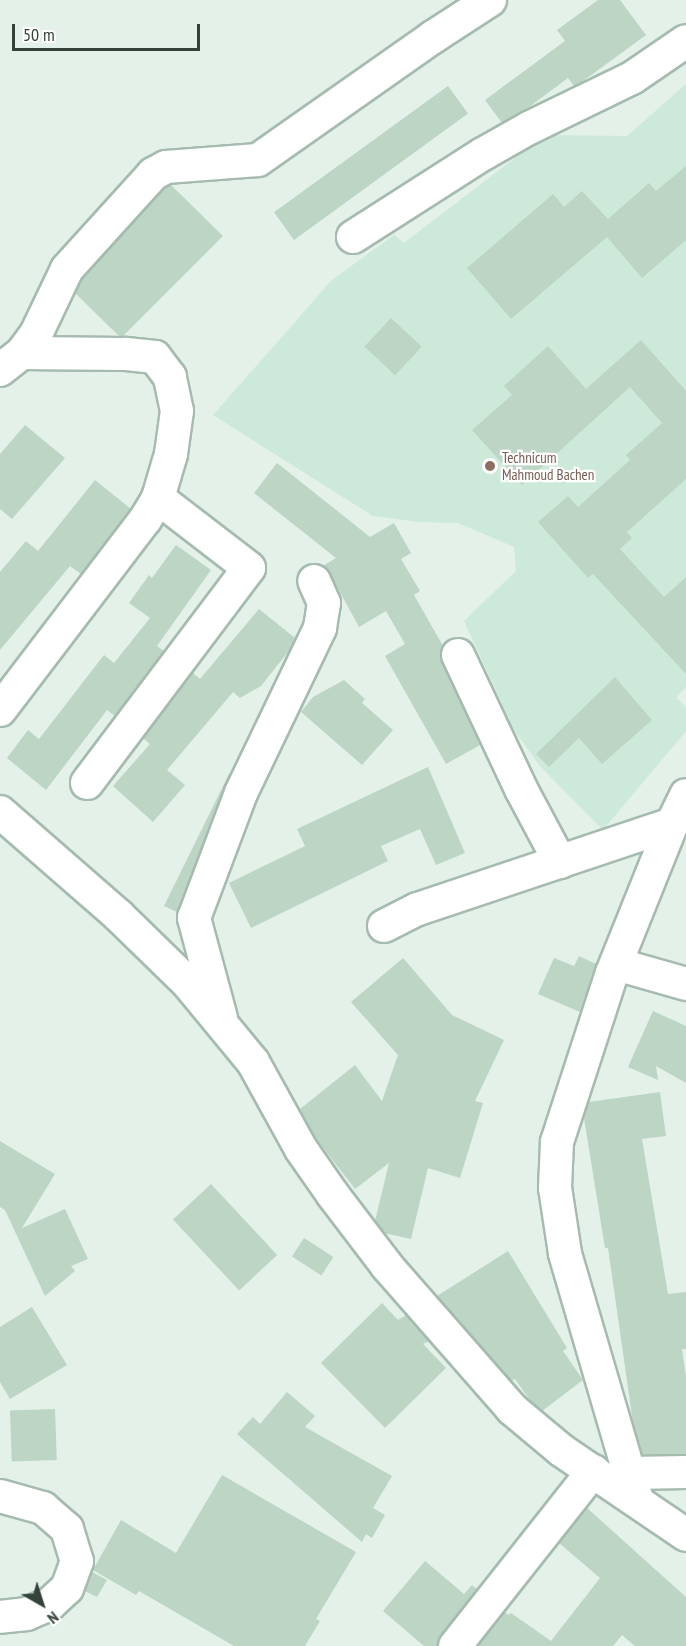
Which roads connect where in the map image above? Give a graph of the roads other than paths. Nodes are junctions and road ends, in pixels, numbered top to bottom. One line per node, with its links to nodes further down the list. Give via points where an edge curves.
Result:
1 (490, 0): 4 (street, via 258,160 166,167 153,174 67,269 36,334)
2 (686, 41): 3 (street, via 632,78 483,154)
3 (353, 237)
4 (11, 361): 5 (street, via 124,354 155,357 170,377 177,411 171,454)
5 (158, 498): 8 (street); 9 (street, via 249,568)
6 (314, 581): 17 (street, via 324,603 320,628 241,792 194,918)
7 (458, 655): 13 (street)
8 (0, 710)
9 (87, 783)
10 (686, 795): 11 (street)
11 (672, 824): 13 (street); 15 (street)
12 (6, 825): 17 (street, via 118,915 187,982)
13 (560, 862): 14 (street, via 418,909)
14 (384, 926)
15 (616, 964): 16 (street); 20 (street, via 557,1142 555,1188 565,1253)
16 (686, 984)
17 (224, 1027): 18 (street, via 253,1062 307,1158 387,1266 512,1409)
18 (593, 1471): 20 (street); 24 (street)
19 (686, 1472): 20 (street)
20 (633, 1486): 22 (street)
21 (0, 1496): 23 (street, via 44,1508 67,1529 77,1561 67,1588 50,1604 27,1614)
22 (686, 1535)
23 (0, 1617)
24 (455, 1646)

